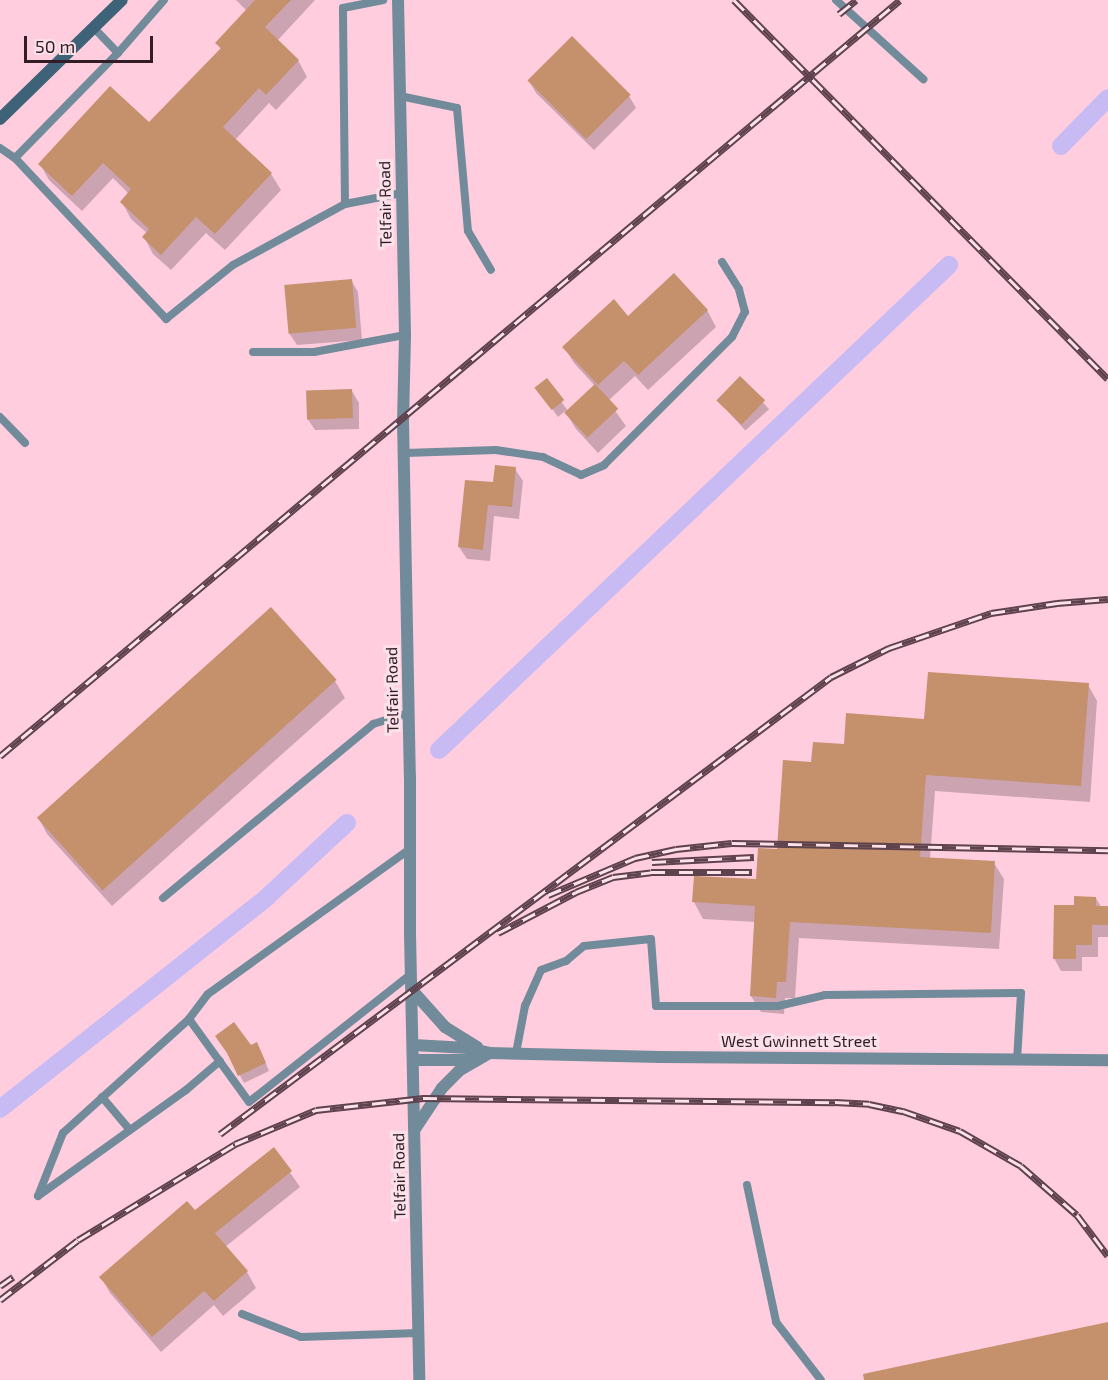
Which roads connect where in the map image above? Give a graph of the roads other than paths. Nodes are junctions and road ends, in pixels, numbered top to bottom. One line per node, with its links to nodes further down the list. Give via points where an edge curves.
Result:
1 (122, 0): 6 (main road)
2 (164, 0): 7 (lane)
3 (383, 0): 14 (lane, via 343,8)
4 (398, 0): 9 (street, Telfair Road)
5 (836, 0): 8 (lane)
6 (94, 28): 7 (lane); 10 (main road)
7 (118, 53): 12 (lane)
8 (923, 79)
9 (400, 96): 13 (street, Telfair Road); 16 (lane, via 457,108 468,231)
10 (0, 119)
11 (0, 148): 12 (lane)
12 (15, 158): 14 (lane, via 166,320 233,265)
13 (402, 193): 14 (lane); 17 (street, Telfair Road)
14 (345, 204)
15 (722, 262): 21 (lane, via 739,289 745,312 732,337 604,465 581,475 543,457 496,450)
16 (491, 270)
17 (405, 335): 18 (lane, via 314,352); 21 (street, Telfair Road)
18 (253, 352)
19 (0, 417): 20 (lane)
20 (25, 443)
21 (405, 453): 22 (street, Telfair Road)
22 (409, 713): 23 (street, Telfair Road); 24 (lane, via 373,724)
23 (410, 849): 25 (street, Telfair Road); 27 (lane, via 208,994)
24 (163, 898)
25 (411, 974): 26 (street, Telfair Road); 34 (lane, via 249,1102)
26 (412, 990): 28 (street, Telfair Road); 29 (street, via 446,1027)
27 (189, 1019): 34 (lane); 35 (lane)
28 (414, 1045): 29 (street, West Gwinnett Street); 31 (street, Telfair Road)
29 (489, 1053): 30 (street, West Gwinnett Street); 31 (street, West Gwinnett Street, via 468,1060); 37 (street, via 460,1070 442,1088)
30 (516, 1053): 32 (street, West Gwinnett Street); 32 (lane, via 525,1006 541,970 566,960 584,946 651,939 656,1006 778,1006 825,995 1021,993)
31 (414, 1060): 37 (street, Telfair Road)
32 (1017, 1060): 33 (street, West Gwinnett Street)
33 (1108, 1060)
34 (220, 1061): 36 (lane)
35 (102, 1097): 36 (lane); 36 (lane, via 63,1132 38,1196)
36 (130, 1130)
37 (414, 1130): 40 (street, Telfair Road)
38 (747, 1185): 42 (lane, via 776,1322)
39 (242, 1314): 40 (lane, via 301,1337)
40 (418, 1333): 41 (street, Telfair Road)
41 (419, 1380)
42 (821, 1380)

